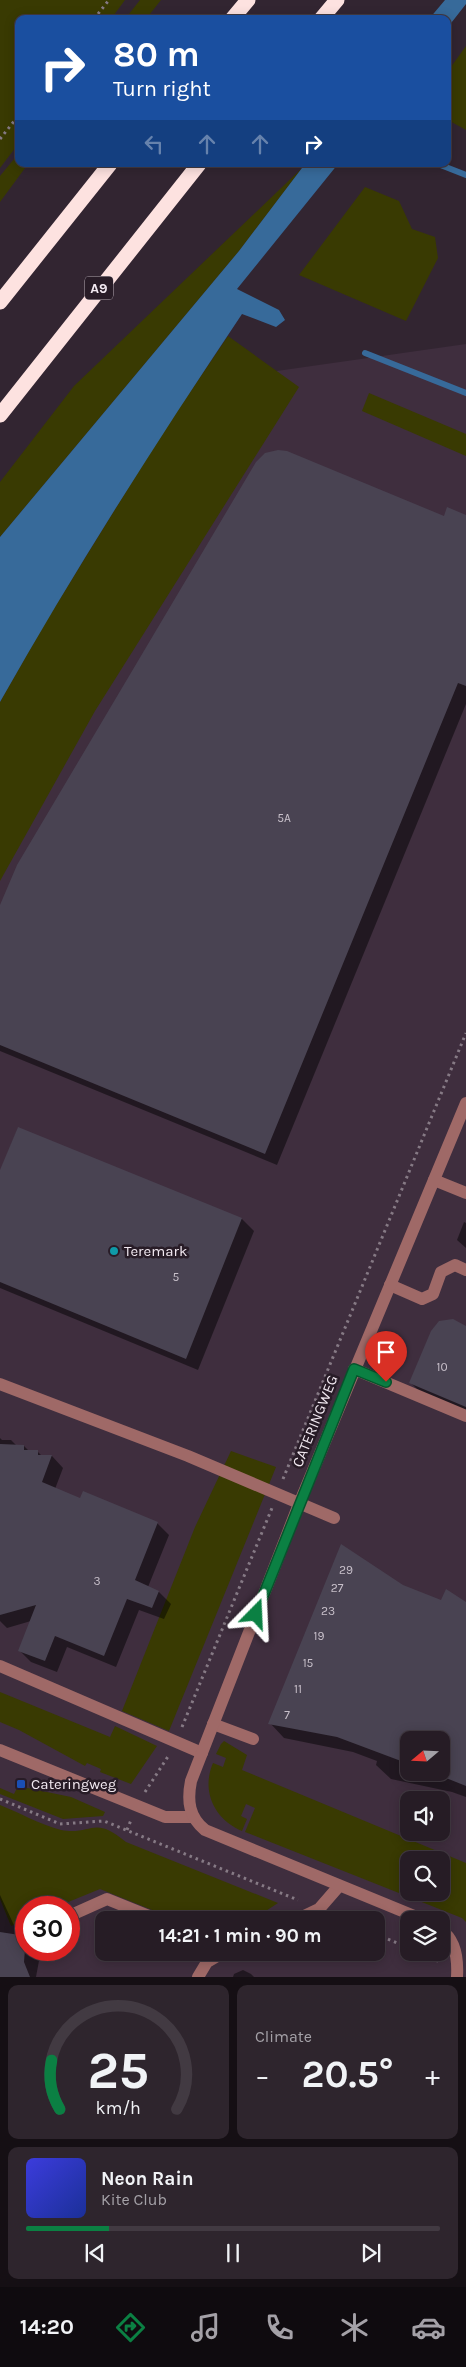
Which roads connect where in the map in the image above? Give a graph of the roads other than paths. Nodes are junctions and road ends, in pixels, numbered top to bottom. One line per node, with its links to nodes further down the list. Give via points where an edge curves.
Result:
1 (248, 0): 3 (highway)
2 (337, 0): 4 (highway)
3 (235, 15)
4 (324, 15)
5 (108, 167): 7 (highway)
6 (197, 167): 8 (highway, A9)
7 (0, 302)
8 (0, 415)
9 (466, 1104): 10 (street, CATERINGWEG)
10 (434, 1180): 11 (street); 13 (street, CATERINGWEG)
11 (466, 1193)
12 (466, 1270): 13 (street, via 455,1265 441,1272 433,1294 422,1299)
13 (390, 1285): 14 (street, CATERINGWEG)
14 (354, 1369): 16 (street); 17 (street, CATERINGWEG)
15 (0, 1384): 17 (street, via 188,1456)
16 (466, 1416)
17 (299, 1504): 18 (street); 20 (street, CATERINGWEG)
18 (334, 1518)
19 (0, 1666): 23 (street)
20 (213, 1724): 21 (street); 23 (street, CATERINGWEG)
21 (253, 1739)
22 (0, 1750): 24 (street, via 165,1817)
23 (202, 1753): 24 (street, CATERINGWEG, via 188,1794)
24 (193, 1817): 25 (street, via 212,1833)
25 (339, 1886): 28 (street); 29 (street)
26 (80, 1911): 27 (street, via 108,1899)
27 (137, 1911)
28 (315, 1911)
29 (402, 1911)
30 (450, 1940): 33 (street, via 455,1948)
31 (209, 1961): 32 (street)
32 (198, 1977)
33 (457, 1977)

